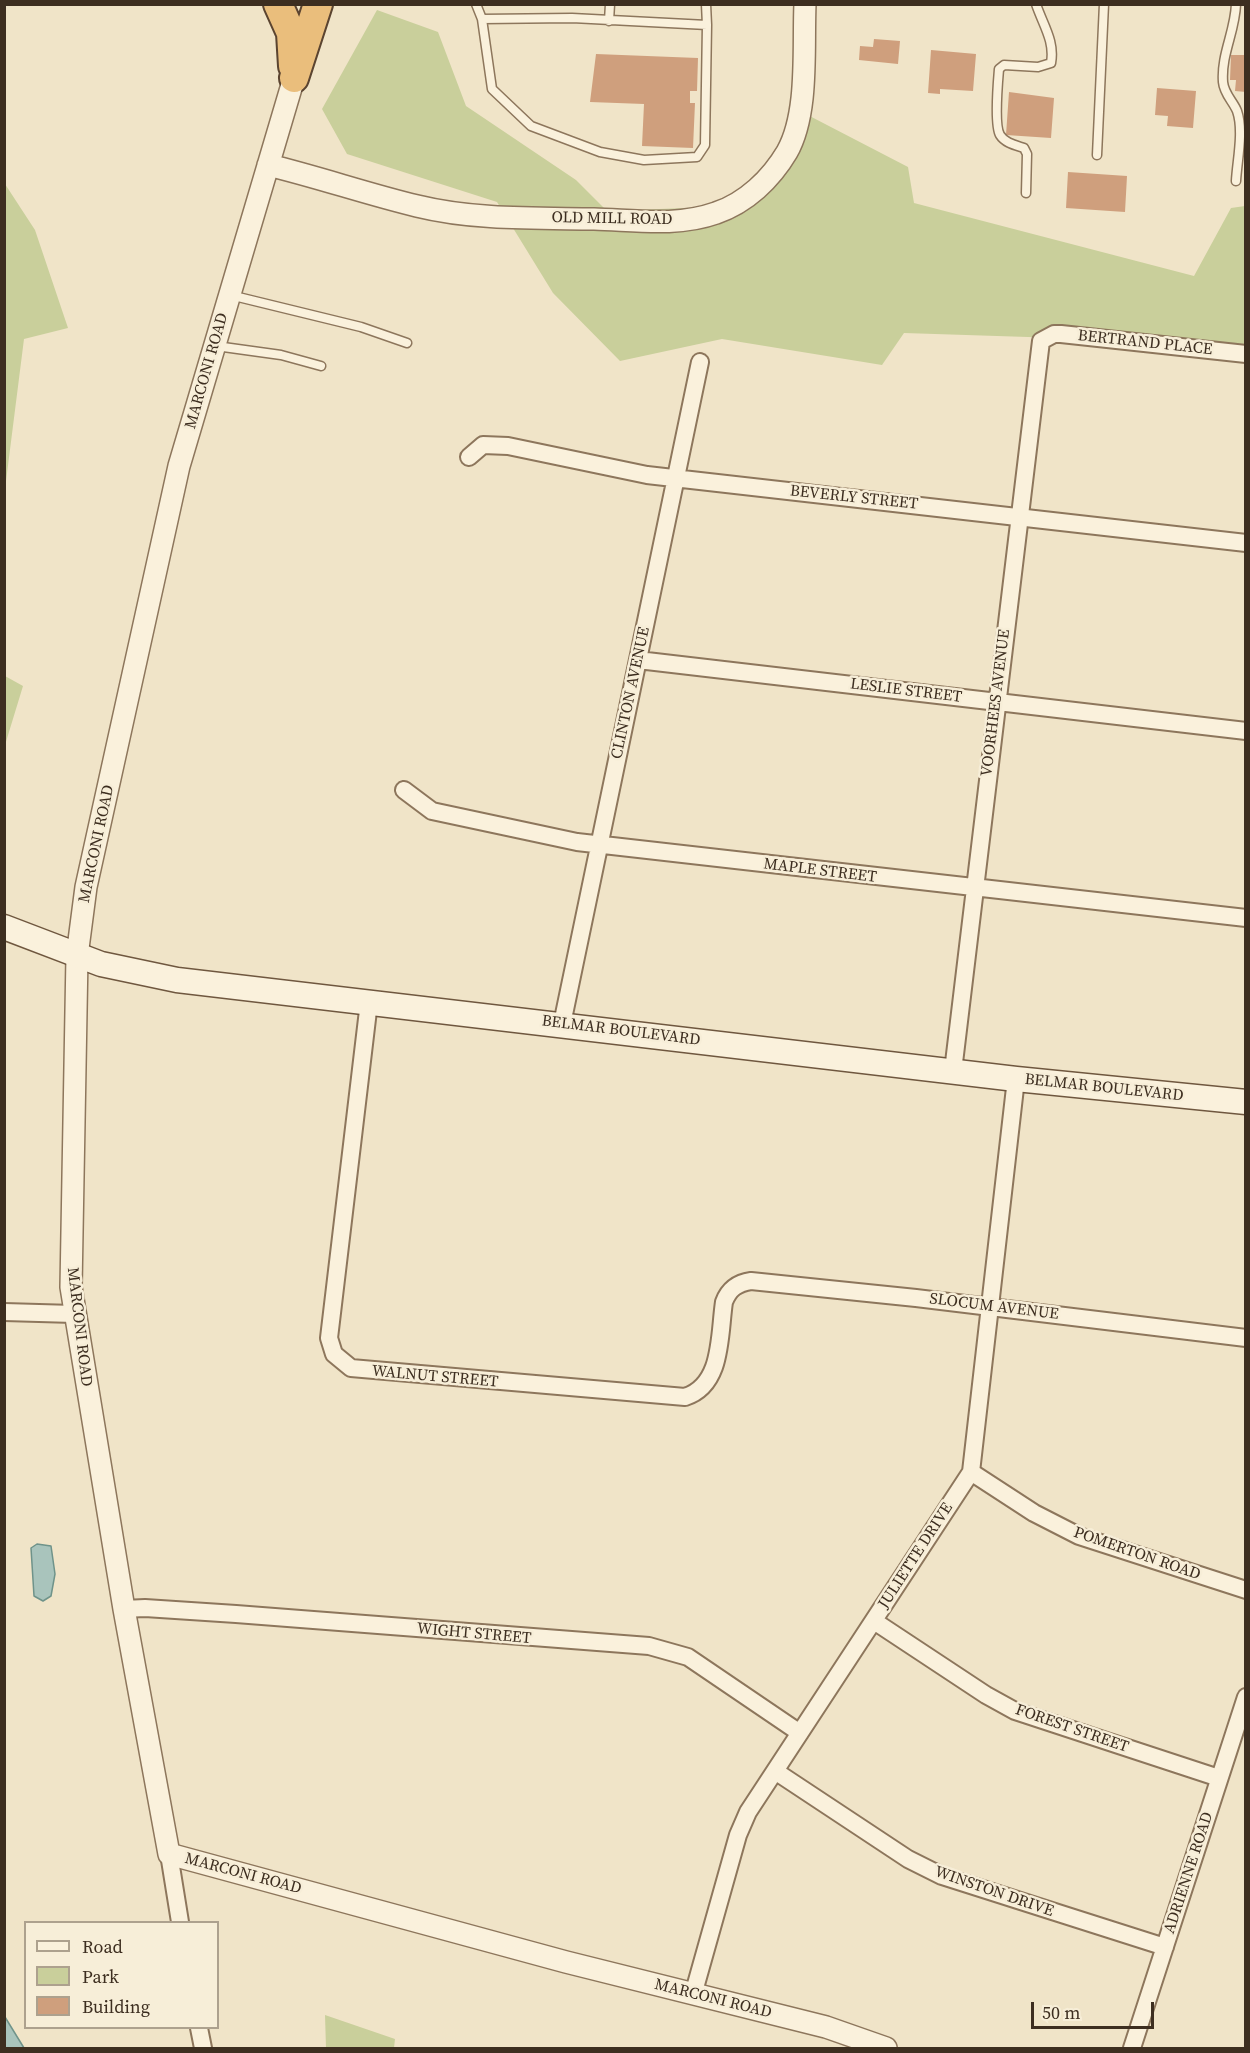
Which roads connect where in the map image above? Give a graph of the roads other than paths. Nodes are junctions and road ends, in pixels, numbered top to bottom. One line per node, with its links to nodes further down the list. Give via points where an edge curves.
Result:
1 (278, 4): 13 (highway, via 291,33)
2 (318, 4): 13 (highway)
3 (476, 4): 10 (lane)
4 (610, 4): 11 (lane)
5 (706, 4): 12 (lane)
6 (805, 4): 15 (street, OLD MILL ROAD, via 801,101 788,151 765,182 717,213 676,221 466,215 418,207)
7 (1036, 4): 17 (lane, via 1048,32 1053,52 1051,63 1038,67 1004,65 999,69 998,80 998,133 1005,141 1024,148)
8 (1104, 4): 14 (lane)
9 (1236, 4): 16 (lane, via 1224,59 1223,85 1237,111 1239,124)
10 (482, 19): 11 (lane); 12 (lane, via 492,89 531,126 600,152 644,160 697,158 705,145)
11 (609, 21): 12 (lane)
12 (707, 25)
13 (294, 78): 15 (street, MARCONI ROAD)
14 (1097, 155)
15 (268, 165): 18 (street, MARCONI ROAD)
16 (1236, 181)
17 (1026, 193)
18 (230, 295): 20 (lane, via 360,327); 21 (street, MARCONI ROAD)
19 (1044, 337): 22 (street, BERTRAND PLACE, via 1061,334); 27 (street, VOORHEES AVENUE, via 1038,348)
20 (407, 343)
21 (214, 345): 24 (lane, via 281,355); 37 (street, MARCONI ROAD, via 169,509 86,887)
22 (1245, 354)
23 (700, 362): 26 (street, CLINTON AVENUE)
24 (321, 366)
25 (470, 457): 26 (street, BEVERLY STREET, via 483,445 508,446)
26 (675, 479): 27 (street, BEVERLY STREET); 29 (street, CLINTON AVENUE)
27 (1018, 517): 28 (street, BEVERLY STREET); 30 (street, VOORHEES AVENUE)
28 (1245, 543)
29 (638, 660): 30 (street, LESLIE STREET); 33 (street, CLINTON AVENUE)
30 (996, 702): 31 (street, LESLIE STREET); 34 (street, VOORHEES AVENUE)
31 (1245, 731)
32 (404, 790): 33 (street, MAPLE STREET, via 432,811)
33 (598, 845): 34 (street, MAPLE STREET); 39 (street, CLINTON AVENUE)
34 (974, 888): 35 (street, MAPLE STREET); 40 (street, VOORHEES AVENUE)
35 (1245, 918)
36 (4, 927): 37 (main road, BELMAR BOULEVARD)
37 (77, 956): 38 (main road, BELMAR BOULEVARD, via 146,975); 46 (street, MARCONI ROAD, via 70,1263)
38 (369, 1002): 39 (main road, BELMAR BOULEVARD); 43 (street, WALNUT STREET, via 329,1338 334,1354 342,1362 362,1371 685,1397 701,1390 713,1373 724,1302 733,1288)
39 (562, 1024): 40 (main road, BELMAR BOULEVARD)
40 (953, 1071): 41 (main road, BELMAR BOULEVARD)
41 (1016, 1079): 42 (main road, BELMAR BOULEVARD); 44 (street, JULIETTE DRIVE)
42 (1245, 1102)
43 (743, 1282): 44 (street, SLOCUM AVENUE)
44 (990, 1307): 47 (street, SLOCUM AVENUE); 48 (street, JULIETTE DRIVE)
45 (4, 1312): 46 (street)
46 (74, 1314): 50 (street, MARCONI ROAD)
47 (1245, 1338)
48 (971, 1472): 49 (street, POMERTON ROAD, via 1034,1513 1079,1536); 51 (street, JULIETTE DRIVE)
49 (1245, 1590)
50 (124, 1609): 53 (street, WIGHT STREET, via 236,1614 659,1648 698,1662); 56 (street, MARCONI ROAD)
51 (874, 1621): 53 (street, JULIETTE DRIVE); 55 (street, FOREST STREET, via 1015,1711)
52 (1245, 1697): 55 (street, ADRIENNE ROAD)
53 (800, 1733): 54 (street, JULIETTE DRIVE)
54 (775, 1771): 58 (street, WINSTON DRIVE, via 908,1859 942,1876); 59 (street, JULIETTE DRIVE, via 738,1835)
55 (1219, 1778): 58 (street, ADRIENNE ROAD)
56 (169, 1854): 57 (street); 59 (street, MARCONI ROAD)
57 (180, 1921)
58 (1165, 1947): 63 (street, ADRIENNE ROAD)
59 (693, 1995): 62 (street, MARCONI ROAD, via 826,2027)
60 (199, 2029): 61 (street)
61 (202, 2049)
62 (886, 2049)
63 (1132, 2049)

